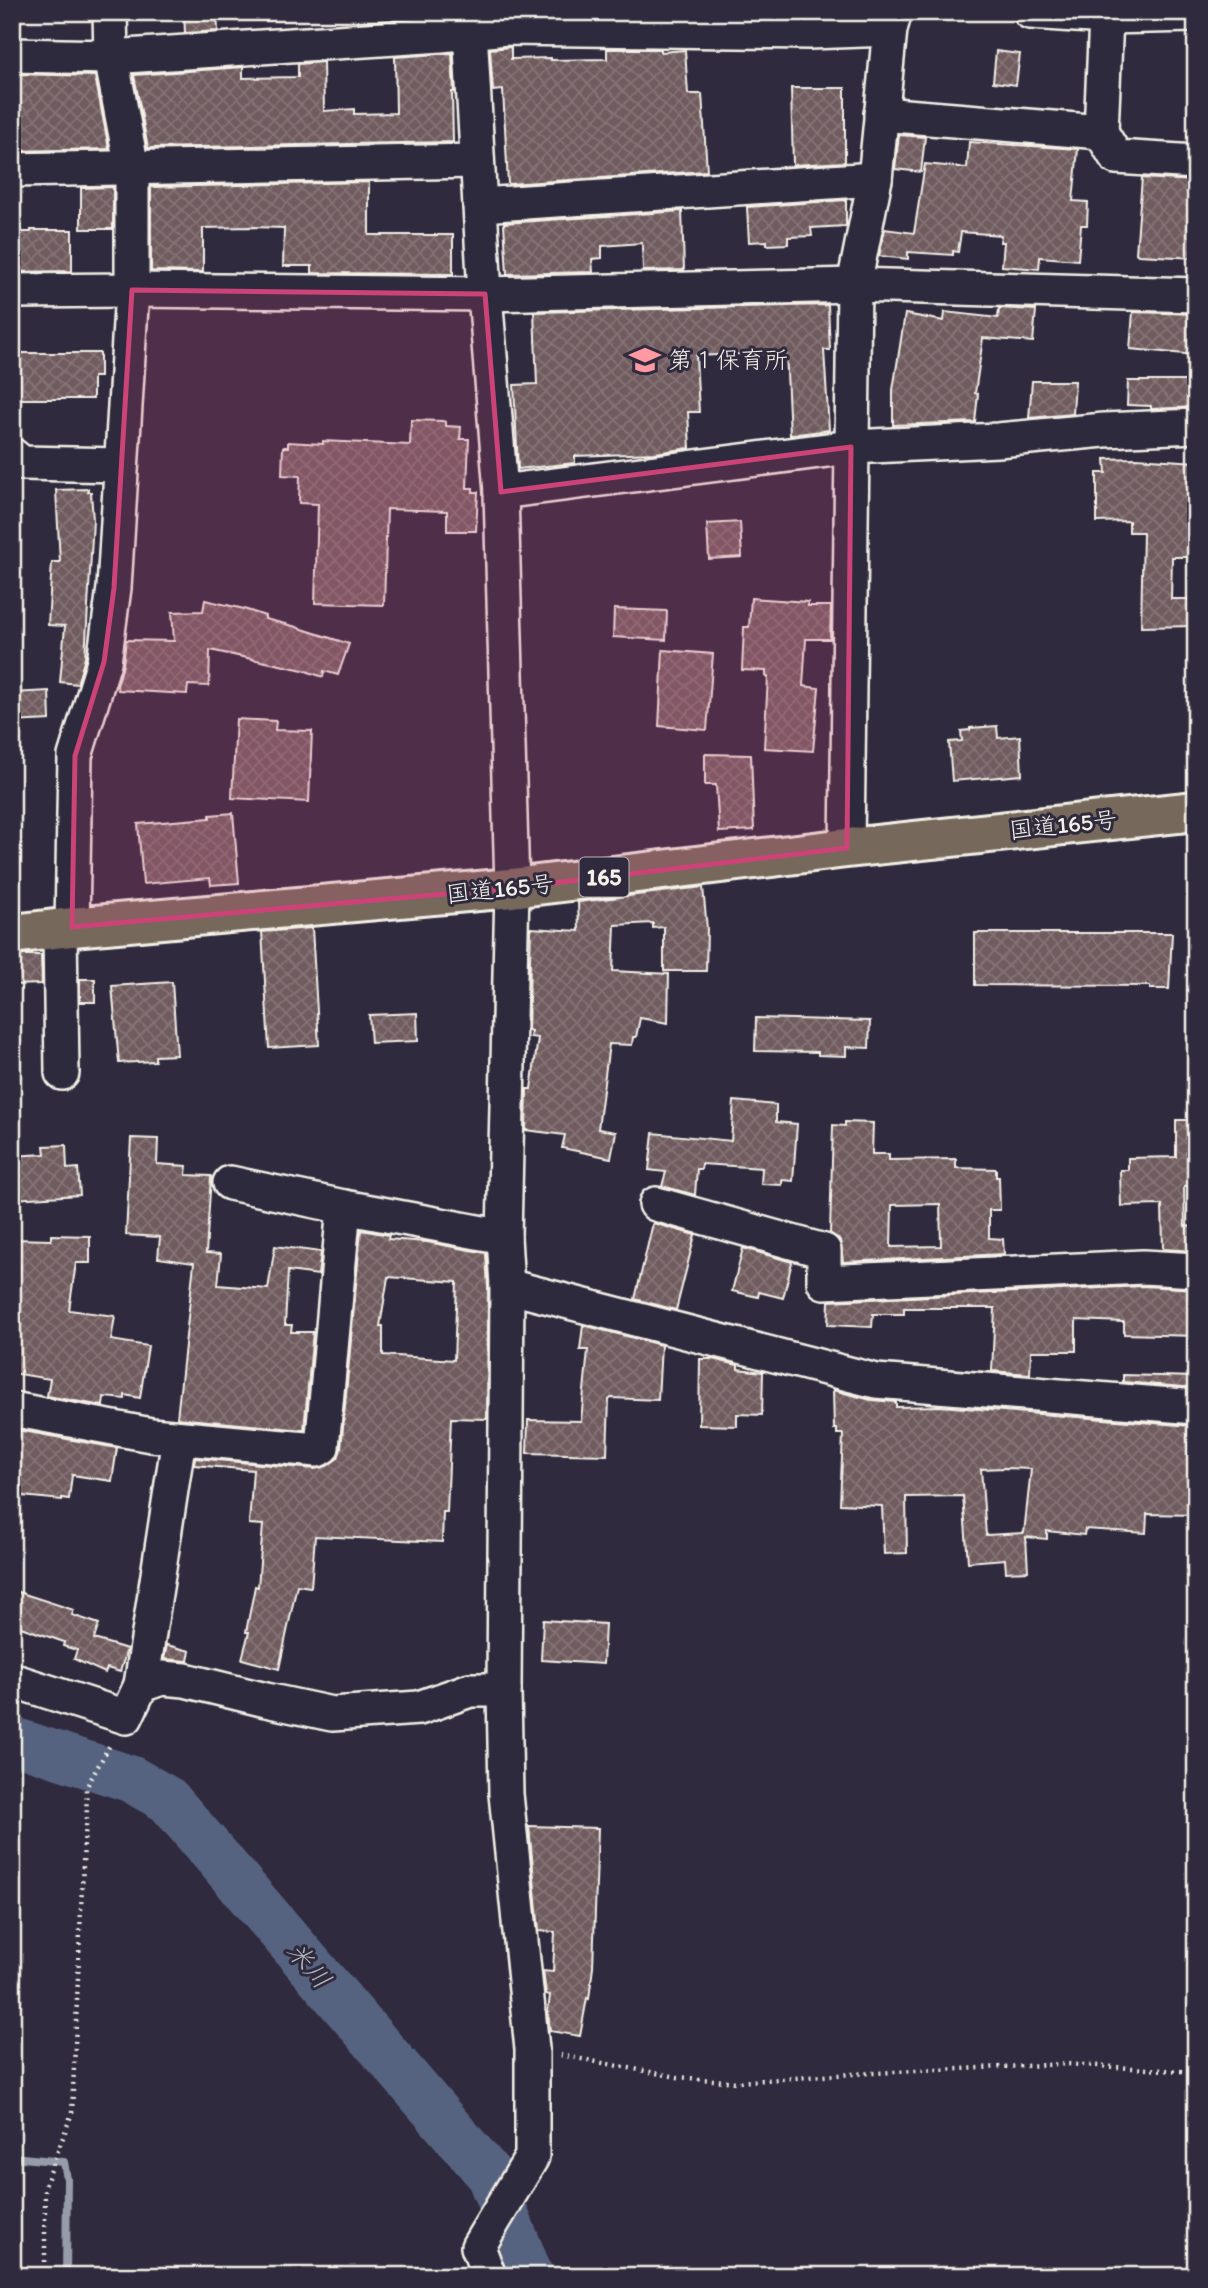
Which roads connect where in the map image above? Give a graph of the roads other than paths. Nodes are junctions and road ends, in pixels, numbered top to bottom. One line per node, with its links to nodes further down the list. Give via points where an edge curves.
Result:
1 (110, 12): 8 (street)
2 (1030, 12): 4 (street)
3 (1196, 15): 4 (street)
4 (1106, 17): 10 (street)
5 (893, 20): 6 (street, via 809,32 506,28); 9 (street)
6 (471, 21): 8 (street, via 441,35); 11 (street)
7 (12, 55): 8 (street)
8 (111, 58): 13 (street)
9 (881, 114): 10 (street); 15 (street)
10 (1101, 132): 12 (street, via 1116,157)
11 (477, 160): 13 (street); 16 (street)
12 (1196, 162)
13 (132, 168): 14 (street); 18 (street)
14 (12, 170)
15 (875, 179): 16 (street); 17 (street)
16 (480, 205): 20 (street)
17 (854, 285): 20 (street); 21 (street); 23 (street)
18 (132, 290): 19 (street); 20 (street); 25 (street)
19 (12, 291)
20 (485, 294): 26 (street)
21 (1196, 295)
22 (1196, 426): 23 (street)
23 (851, 447): 26 (street); 28 (street)
24 (12, 455): 25 (street, via 22,463)
25 (121, 465): 30 (street, via 114,588 104,662 75,756)
26 (501, 492): 29 (street)
27 (1196, 811): 28 (highway, 国道165号 / 165)
28 (847, 848): 29 (highway, 国道165号 / 165)
29 (512, 888): 30 (highway, 国道165号 / 165); 36 (street)
30 (66, 928): 31 (highway, 国道165号 / 165); 32 (street)
31 (12, 934)
32 (62, 1073)
33 (230, 1182): 35 (street)
34 (656, 1204): 37 (street, via 824,1251 824,1282 1130,1268)
35 (344, 1207): 36 (street); 41 (street, via 322,1447)
36 (504, 1237): 38 (street)
37 (1196, 1270)
38 (507, 1286): 39 (street, via 876,1381); 44 (street)
39 (1196, 1407)
40 (12, 1409): 41 (street)
41 (178, 1438): 43 (street)
42 (12, 1680): 43 (street, via 126,1717)
43 (141, 1685): 44 (street, via 162,1678 185,1680 332,1714 419,1708 470,1690)
44 (504, 1690): 45 (street, via 506,1794 531,2049 532,2157 478,2246)
45 (489, 2276)

